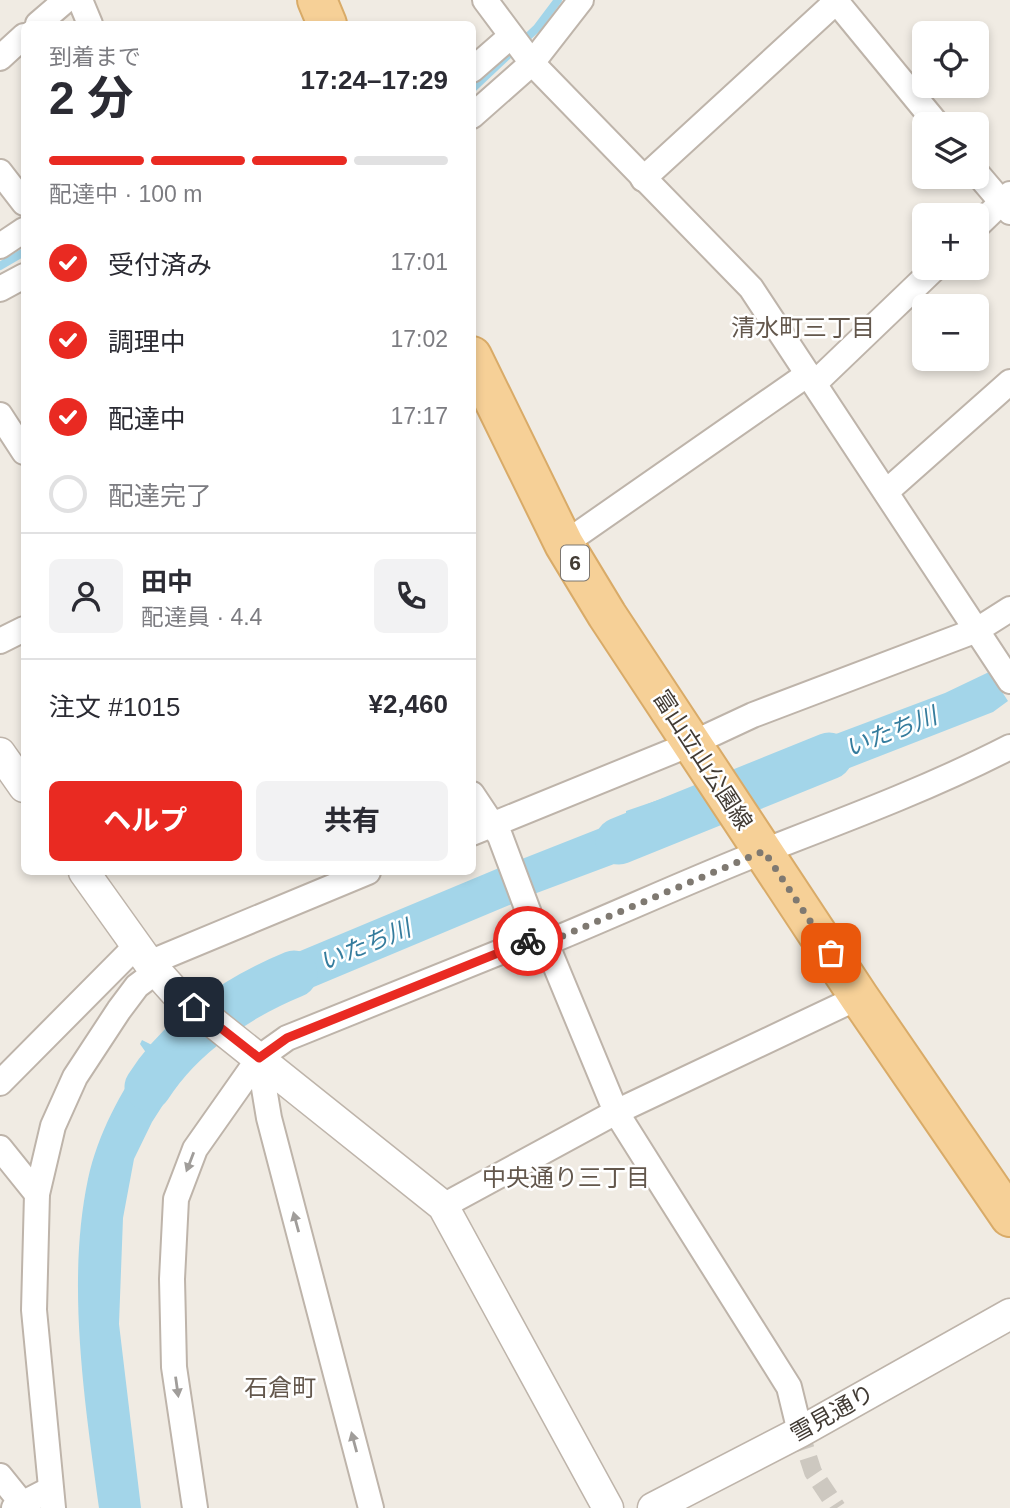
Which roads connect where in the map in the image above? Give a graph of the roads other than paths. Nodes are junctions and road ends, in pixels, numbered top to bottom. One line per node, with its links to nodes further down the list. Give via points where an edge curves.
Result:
1 (66, 0): 7 (street)
2 (80, 0): 8 (street)
3 (317, 0): 9 (main road)
4 (485, 0): 10 (street)
5 (581, 0): 13 (street)
6 (837, 0): 16 (street); 18 (street)
7 (42, 21)
8 (89, 21)
9 (326, 21)
10 (511, 36): 13 (street); 14 (street)
11 (21, 39): 12 (street)
12 (0, 58)
13 (532, 63): 15 (street); 18 (street)
14 (476, 67)
15 (476, 112)
16 (927, 112)
17 (0, 172): 20 (street)
18 (643, 179): 29 (street, via 751,288)
19 (989, 185): 21 (street)
20 (21, 199)
21 (1007, 203): 22 (street)
22 (989, 217)
23 (21, 232): 24 (street)
24 (0, 246)
25 (21, 277): 27 (street)
26 (921, 280): 29 (street)
27 (0, 289)
28 (476, 374): 31 (main road, 富山立山公園線 / 6)
29 (811, 379): 34 (street); 35 (street)
30 (1010, 382): 34 (street)
31 (483, 406): 35 (main road, 富山立山公園線 / 6)
32 (0, 415): 33 (street)
33 (21, 447)
34 (886, 492): 38 (street)
35 (564, 544): 42 (main road, 富山立山公園線 / 6)
36 (1010, 609): 38 (street)
37 (21, 630): 39 (street)
38 (977, 630): 40 (street); 42 (street, via 753,715)
39 (0, 641)
40 (1010, 681)
41 (1010, 747): 47 (street, via 832,827)
42 (696, 749): 46 (street); 47 (main road, 富山立山公園線 / 6)
43 (0, 753): 44 (street)
44 (21, 783)
45 (476, 803): 46 (street)
46 (489, 831): 51 (street)
47 (759, 845): 51 (street); 53 (main road, 富山立山公園線 / 6)
48 (87, 875): 52 (street)
49 (347, 875): 50 (street)
50 (319, 879): 52 (street)
51 (546, 943): 54 (street, via 535,938 287,1038); 56 (street)
52 (154, 967): 54 (street); 55 (street); 58 (street, via 75,1077 53,1126)
53 (859, 997): 56 (street); 60 (main road, 富山立山公園線 / 6)
54 (256, 1056): 59 (street); 66 (street, one-way to 66, via 195,1149 176,1199 174,1367); 67 (street, one-way to 54)
55 (0, 1083)
56 (616, 1112): 59 (street); 62 (street, via 789,1387)
57 (0, 1149): 58 (street)
58 (37, 1194): 64 (street, via 34,1310)
59 (443, 1206): 68 (street)
60 (1010, 1217)
61 (1010, 1314): 62 (street, 雪見通り)
62 (800, 1432): 69 (street, 雪見通り)
63 (0, 1476): 65 (street)
64 (51, 1499): 65 (street)
65 (18, 1505)
66 (195, 1508)
67 (371, 1508)
68 (608, 1508)
69 (653, 1508)

